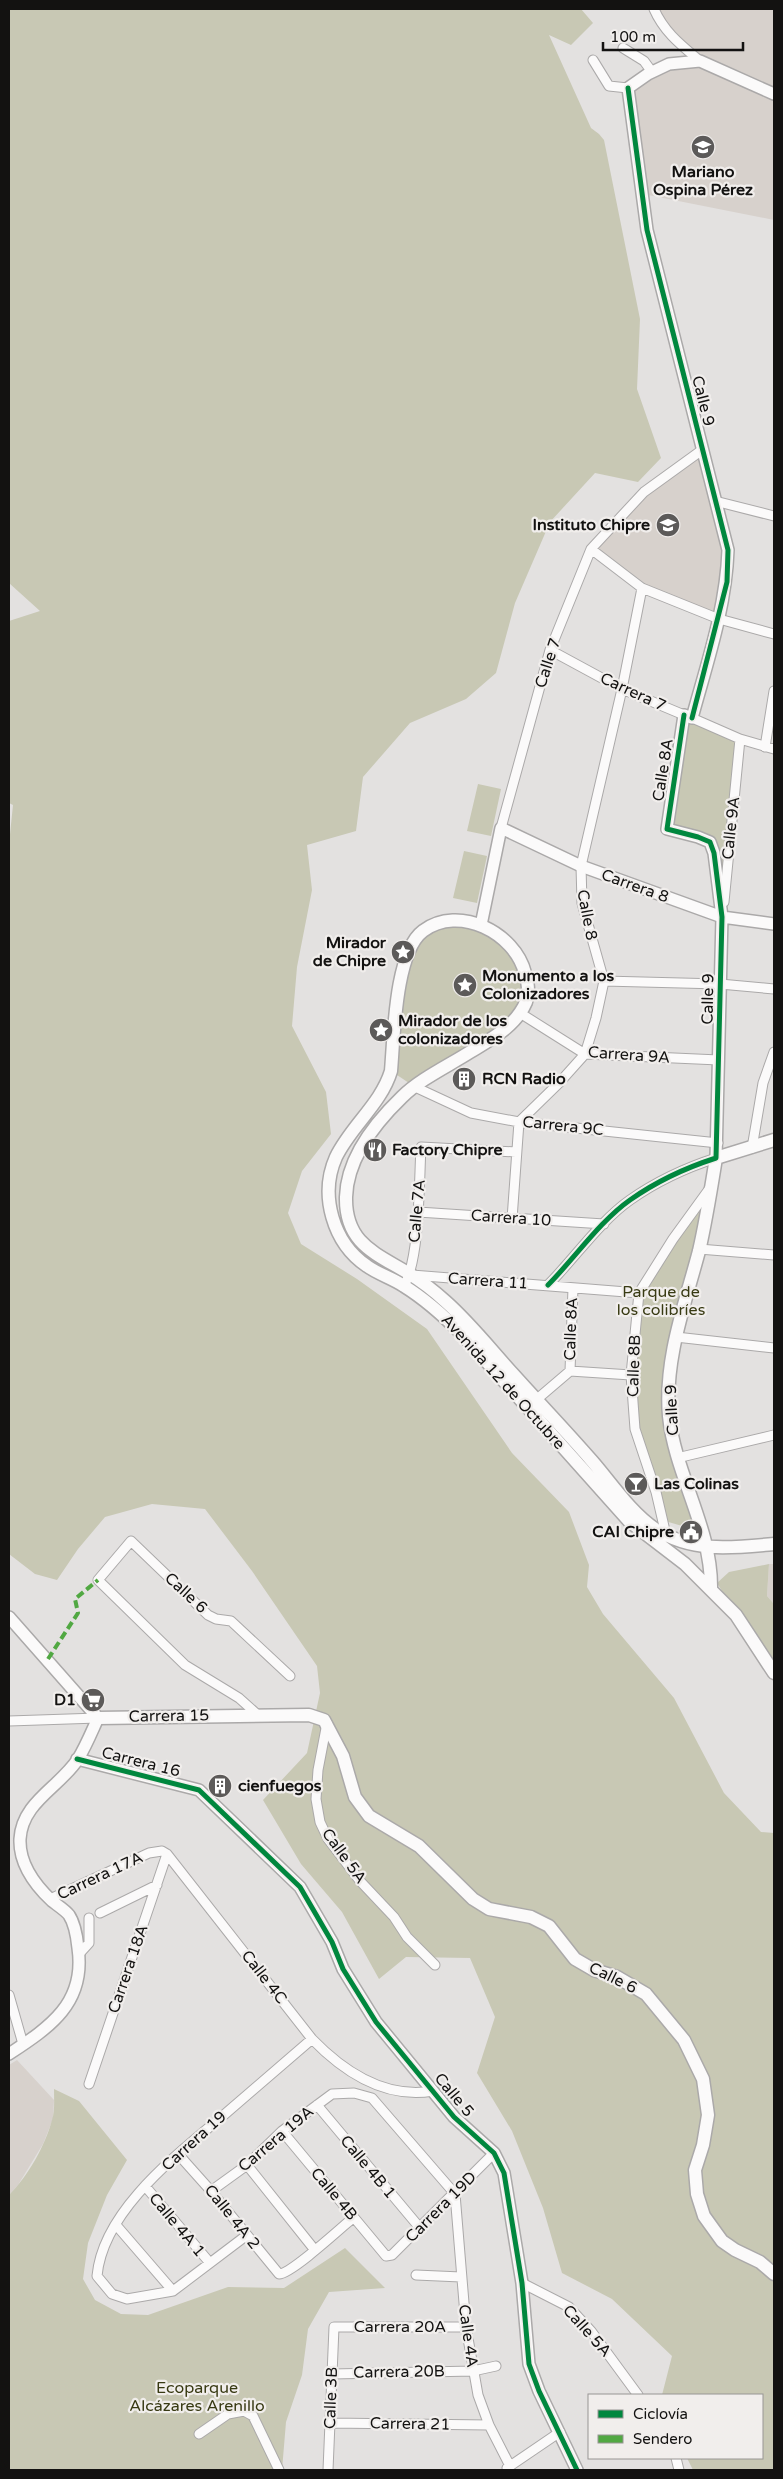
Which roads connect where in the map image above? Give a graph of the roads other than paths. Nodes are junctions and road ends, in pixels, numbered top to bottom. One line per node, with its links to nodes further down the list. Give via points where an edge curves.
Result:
1 (654, 9): 4 (street, via 670,36)
2 (623, 48): 5 (street, via 644,61)
3 (593, 60): 6 (street, via 609,86)
4 (700, 61): 5 (street, via 669,64); 7 (street)
5 (652, 72): 6 (street)
6 (628, 88): 8 (street, Calle 9, via 647,230)
7 (774, 94)
8 (702, 450): 9 (street, Calle 9); 11 (street, Calle 7, via 644,492)
9 (715, 501): 10 (street); 13 (street, Calle 9, via 728,550 727,582)
10 (774, 516)
11 (591, 549): 12 (street); 15 (street, Calle 7)
12 (642, 588): 13 (street); 16 (street, Calle 8)
13 (719, 619): 14 (street); 18 (street, Calle 9)
14 (774, 634)
15 (550, 650): 16 (street, Carrera 7); 22 (street, Calle 7)
16 (622, 689): 18 (street, Carrera 7); 24 (street, Calle 8)
17 (774, 691): 20 (street)
18 (688, 717): 19 (street, Carrera 7); 23 (street, Calle 8A, via 667,829)
19 (740, 739): 20 (street, Carrera 7); 25 (street, Calle 9A)
20 (765, 748): 21 (street, Carrera 7)
21 (774, 749)
22 (501, 828): 24 (street, Carrera 8); 27 (street, Calle 7)
23 (710, 842): 25 (street, Calle 9)
24 (581, 866): 25 (street, Carrera 8); 28 (street, Calle 8, via 582,903)
25 (722, 917): 26 (street, Carrera 8); 29 (street, Calle 9)
26 (774, 924)
27 (481, 925): 31 (main road, Avenida 12 de Octubre, via 506,941 524,967 528,992); 48 (main road, Avenida 12 de Octubre, via 441,923 429,927 412,942 403,967 386,1087 336,1157 332,1172 330,1199 337,1232 366,1266)
28 (604, 981): 29 (street); 33 (street)
29 (720, 984): 30 (street); 34 (street, Calle 9)
30 (774, 988)
31 (520, 1012): 33 (street, Carrera 9A); 35 (main road, Avenida 12 de Octubre, via 499,1033)
32 (774, 1052): 39 (street, via 763,1083)
33 (585, 1054): 34 (street, Carrera 9A); 36 (street)
34 (719, 1060): 38 (street, Calle 9)
35 (415, 1087): 36 (street, Carrera 9C, via 471,1113); 48 (main road, Avenida 12 de Octubre, via 402,1096 360,1149 346,1196 354,1231 365,1247)
36 (519, 1122): 38 (street, Carrera 9C); 40 (street)
37 (774, 1140): 39 (main road)
38 (718, 1143): 41 (street, Calle 9)
39 (752, 1148): 41 (main road)
40 (516, 1152): 43 (street, Calle 7A, via 421,1146); 44 (street)
41 (716, 1158): 42 (main road, Calle 9); 45 (street, Calle 8A, via 678,1170 629,1200)
42 (712, 1185): 46 (main road, Calle 9); 51 (street, Calle 8B)
43 (418, 1212): 44 (street, Carrera 10); 48 (street, Calle 7A)
44 (512, 1218): 45 (street, Carrera 10)
45 (604, 1224): 49 (street, Calle 8A)
46 (699, 1249): 47 (street); 52 (main road, Calle 9)
47 (774, 1255)
48 (407, 1280): 49 (street, Carrera 11); 56 (main road, Avenida 12 de Octubre, via 445,1301); 62 (main road, Avenida 12 de Octubre, via 462,1334 629,1522 685,1564)
49 (548, 1286): 50 (street, Carrera 11)
50 (573, 1288): 51 (street, Carrera 11); 54 (street, Calle 8A)
51 (638, 1293): 55 (street, Calle 8B)
52 (676, 1337): 53 (street); 58 (main road, Calle 9, via 668,1392 672,1440)
53 (774, 1348)
54 (570, 1371): 55 (street); 56 (street)
55 (631, 1374): 59 (street, Calle 8B, via 634,1429 656,1492)
56 (536, 1400): 59 (main road, Avenida 12 de Octubre, via 643,1520)
57 (774, 1435): 58 (street)
58 (677, 1458): 61 (main road, Calle 9)
59 (666, 1535): 61 (main road, Avenida 12 de Octubre)
60 (774, 1544): 61 (main road, Avenida 12 de Octubre)
61 (708, 1548): 62 (main road, Calle 9)
62 (711, 1589): 64 (main road, Avenida 12 de Octubre, via 736,1615)
63 (9, 1617): 67 (street)
64 (774, 1673)
65 (290, 1676): 66 (street, Calle 6, via 231,1621 208,1614 130,1541 98,1580 185,1665 240,1698)
66 (259, 1716): 67 (main road, Carrera 15); 69 (main road, Carrera 15, via 309,1714)
67 (98, 1718): 68 (street, Carrera 15); 70 (street)
68 (9, 1721)
69 (327, 1723): 78 (street, Calle 5A, via 317,1780 320,1822 328,1839 360,1881); 100 (main road, Calle 6, via 343,1756 355,1797 369,1816 419,1846 473,1900 489,1909 531,1917 549,1926 575,1959 646,1994 684,2040 703,2079 708,2115 695,2170 697,2194 704,2216 722,2241 760,2262)
70 (77, 1759): 71 (street, Carrera 16); 74 (street, via 27,1812 20,1838 21,1858 30,1876)
71 (199, 1790): 84 (street, Calle 5, via 300,1887 361,1999)
72 (167, 1854): 73 (street, Carrera 18A); 74 (street, Carrera 17A, via 157,1850 149,1853); 80 (street, Calle 4C)
73 (157, 1885): 75 (street); 83 (street, Carrera 18A)
74 (50, 1899): 77 (street, via 69,1916)
75 (100, 1913)
76 (89, 1918): 77 (street, via 89,1942)
77 (79, 1954): 81 (street, via 75,1993 66,2009)
78 (435, 1965)
79 (9, 1995): 81 (street)
80 (312, 2039): 84 (street, Calle 4C, via 345,2070 377,2085 394,2090); 88 (street, Carrera 19)
81 (23, 2044): 82 (street)
82 (9, 2054)
83 (89, 2084)
84 (433, 2091): 87 (street, Calle 5, via 454,2118)
85 (317, 2105): 86 (street, Carrera 19A); 92 (street, Carrera 19A, via 332,2094 354,2093 372,2098); 95 (street, Calle 4B 1)
86 (282, 2131): 89 (street, Carrera 19A); 93 (street, Calle 4B)
87 (494, 2153): 92 (street, Carrera 19D); 103 (street, Calle 5, via 504,2173)
88 (178, 2154): 90 (street, Carrera 19); 91 (street, Calle 4A 2)
89 (247, 2164): 91 (street, Carrera 19A); 97 (street)
90 (145, 2186): 94 (street, Carrera 19); 99 (street, Calle 4A 1)
91 (211, 2191): 96 (street, Calle 4A 2)
92 (454, 2194): 95 (street, Carrera 19D); 102 (street, Calle 4A)
93 (354, 2217): 97 (street); 98 (street, Calle 4B)
94 (116, 2225): 104 (street); 104 (street, Carrera 19, via 98,2262 97,2276 112,2294 127,2299)
95 (420, 2228): 98 (street, Carrera 19D, via 392,2255)
96 (247, 2235): 97 (street, Calle 4A 2, via 279,2274 288,2272); 99 (street)
97 (314, 2248)
98 (386, 2256)
99 (210, 2263): 104 (street)
100 (774, 2274)
101 (416, 2275): 102 (street)
102 (461, 2277): 106 (street, Calle 4A)
103 (522, 2283): 110 (street, Calle 5A, via 569,2307); 113 (street, Calle 5, via 529,2364)
104 (173, 2291)
105 (334, 2327): 106 (street, Carrera 20A); 109 (street, Calle 3B)
106 (466, 2327): 108 (street, Calle 4A)
107 (496, 2366): 108 (street, Carrera 20B)
108 (473, 2371): 109 (street, Carrera 20B); 112 (street, Calle 4A)
109 (332, 2374): 111 (street, Calle 3B)
110 (637, 2394)
111 (330, 2423): 112 (street, Carrera 21); 117 (street, Calle 3B)
112 (489, 2425): 115 (street, Calle 4A)
113 (560, 2432): 115 (street); 118 (street, Calle 5)
114 (199, 2434): 116 (street, via 228,2414 244,2411 253,2416)
115 (508, 2469)
116 (279, 2470)
117 (328, 2470)
118 (577, 2470)

